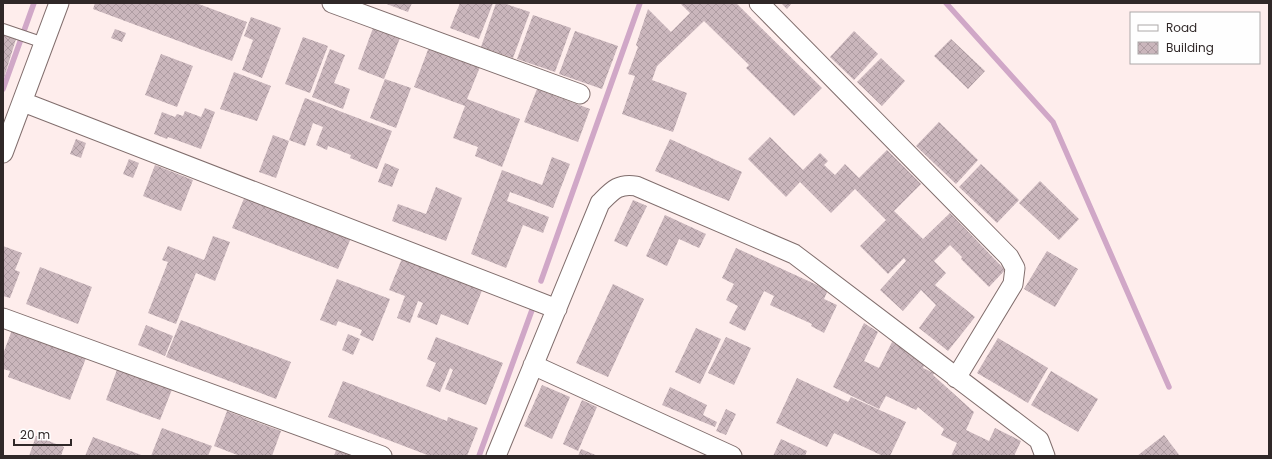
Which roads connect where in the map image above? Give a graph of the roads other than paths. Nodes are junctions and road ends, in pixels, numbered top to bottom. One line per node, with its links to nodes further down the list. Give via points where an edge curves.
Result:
1 (59, 3): 5 (street)
2 (332, 3): 6 (street)
3 (759, 3): 12 (street, via 1009,257 1015,268 1014,284)
4 (3, 29): 5 (lane)
5 (37, 40): 7 (street)
6 (580, 94)
7 (23, 102): 8 (street); 9 (street)
8 (3, 153)
9 (557, 308): 11 (street); 12 (street, via 600,203 612,190 625,184 636,186 794,254)
10 (3, 318): 13 (street)
11 (533, 365): 14 (street); 15 (street)
12 (956, 378): 16 (street, via 1039,440)
13 (382, 456)
14 (496, 456)
15 (732, 456)
16 (1046, 456)

